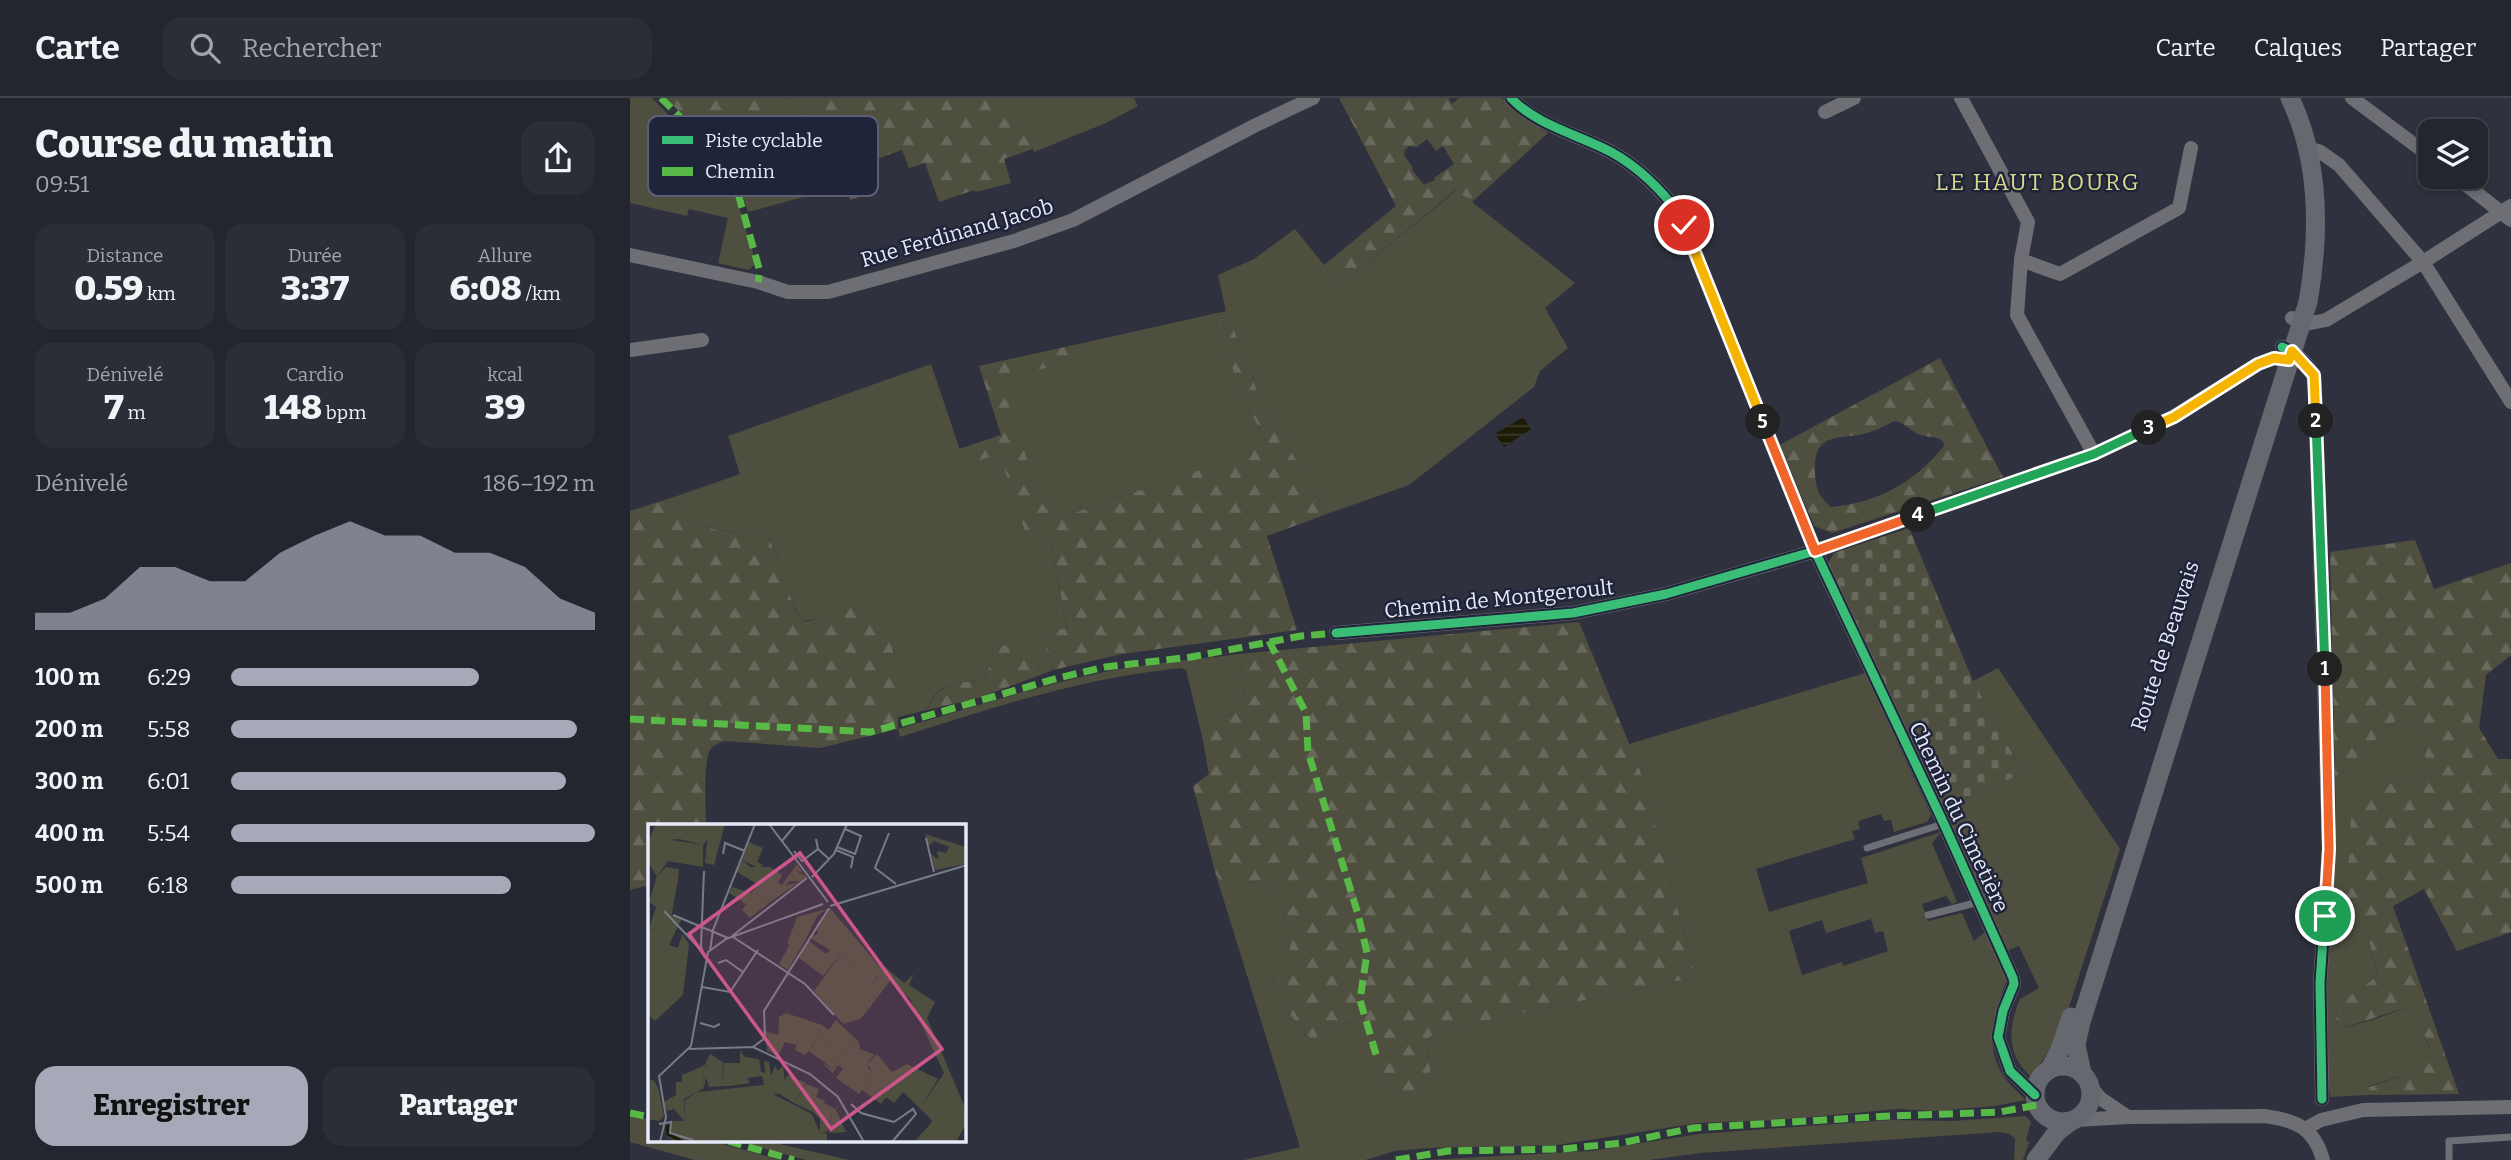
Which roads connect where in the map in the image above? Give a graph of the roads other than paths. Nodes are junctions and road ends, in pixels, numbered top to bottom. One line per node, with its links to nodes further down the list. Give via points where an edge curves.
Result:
1 (1313, 98): 13 (street, Rue Ferdinand Jacob, via 1073,220 1014,241 828,292 789,292)
2 (1511, 98): 22 (street, Chemin du Cimetière, via 1551,124 1615,154 1658,189 1678,215)
3 (1853, 98): 7 (street)
4 (1961, 98): 14 (street, via 2028,222)
5 (2290, 98): 10 (main road, Route de Beauvais)
6 (2353, 98): 8 (street)
7 (1825, 112)
8 (2418, 147)
9 (2191, 148): 14 (street, via 2179,208 2060,274)
10 (2309, 149): 15 (street, via 2339,165); 16 (main road, Route de Beauvais, via 2314,233)
11 (2473, 189): 12 (street)
12 (2508, 213): 15 (street)
13 (630, 255)
14 (2021, 260): 21 (street, via 2017,315)
15 (2423, 262): 16 (street, via 2326,320 2305,324); 20 (street)
16 (2297, 320): 19 (main road, Route de Beauvais)
17 (702, 340): 18 (street)
18 (630, 350)
19 (2286, 354): 21 (street, Chemin de Montgeroult, via 2258,364 2174,417); 28 (main road, Route de Beauvais, via 2090,961); 29 (main road, Route de Beauvais, via 2081,1022 2076,1045); 30 (street, via 2314,375 2315,388 2329,849 2320,983)
20 (2511, 402)
21 (2094, 454): 22 (street, Chemin de Montgeroult)
22 (1815, 551): 23 (street, Chemin de Montgeroult, via 1602,608); 24 (street, Chemin du Cimetière)
23 (1336, 633)
24 (1944, 824): 25 (lane); 26 (street, Chemin du Cimetière)
25 (1867, 848)
26 (1979, 902): 27 (lane); 31 (street, Chemin du Cimetière, via 2013,978 1999,1024 2004,1058)
27 (1928, 915)
28 (2049, 1070): 29 (main road, via 2069,1067); 31 (main road, via 2039,1080)
29 (2086, 1080): 33 (street, via 2100,1098); 34 (main road, via 2089,1106)
30 (2322, 1098)
31 (2037, 1102): 34 (main road, via 2055,1122); 37 (main road)
32 (2511, 1107): 35 (street, via 2363,1110)
33 (2129, 1117): 34 (street); 35 (street, via 2264,1116)
34 (2073, 1121): 37 (main road)
35 (2305, 1129): 38 (street, via 2318,1143)
36 (2511, 1137): 39 (lane, via 2449,1140)
37 (2033, 1160)
38 (2323, 1160)
39 (2449, 1160)

